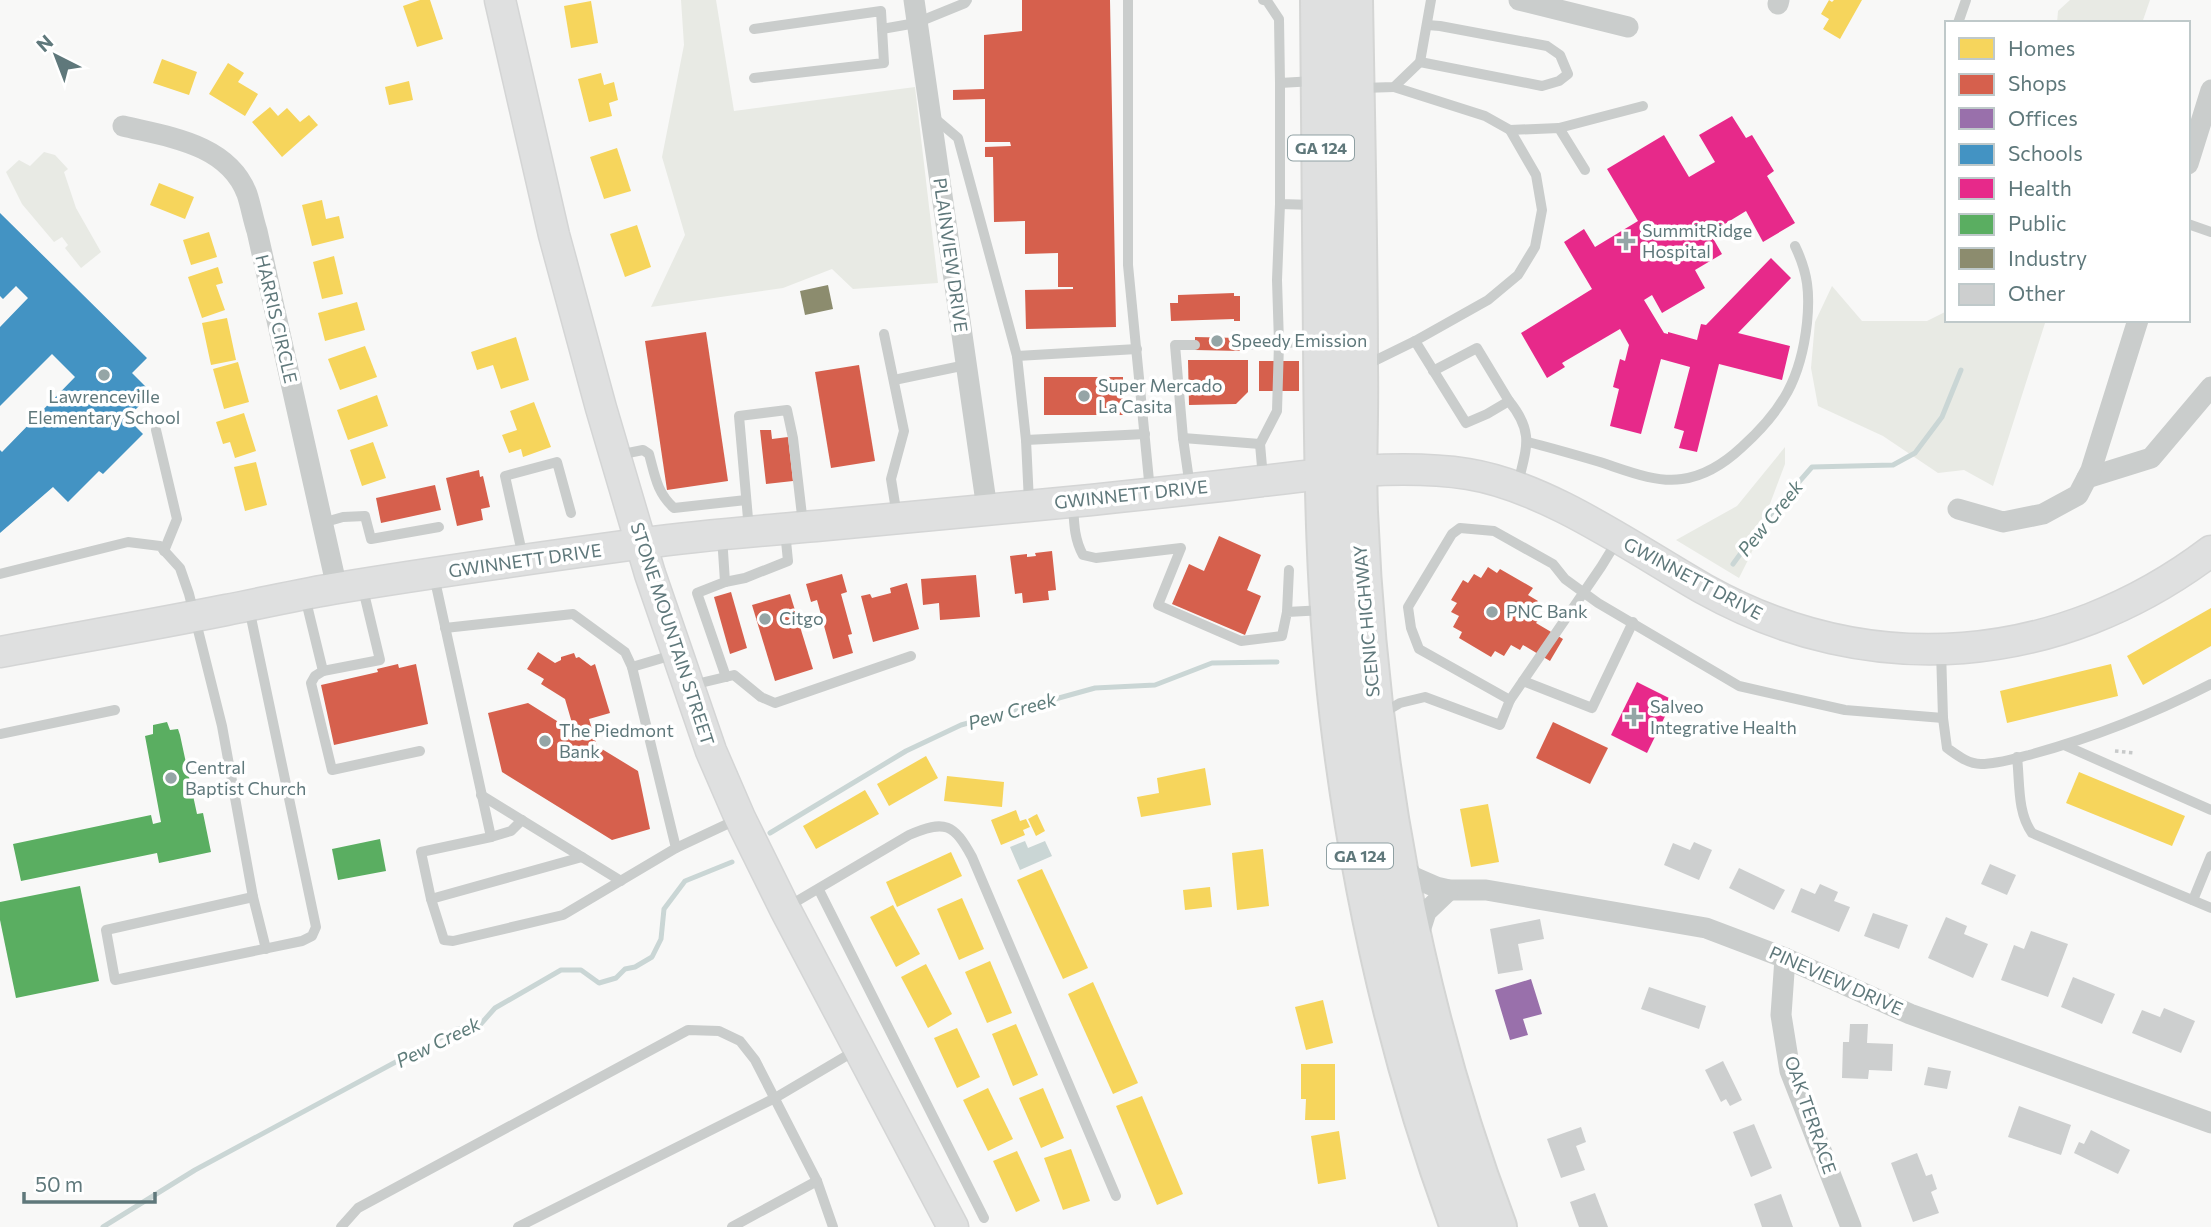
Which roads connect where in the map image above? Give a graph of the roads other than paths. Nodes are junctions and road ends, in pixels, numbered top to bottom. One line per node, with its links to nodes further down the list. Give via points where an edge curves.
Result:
1 (500, 0): 57 (street, STONE MOUNTAIN STREET, via 554,235)
2 (914, 0): 12 (street, PLAINVIEW DRIVE)
3 (967, 0): 12 (lane)
4 (1128, 0): 43 (lane, via 1128,265)
5 (1263, 0): 19 (lane, via 1279,19)
6 (1320, 0): 20 (highway, SCENIC HIGHWAY / GA 124)
7 (1353, 0): 20 (highway, SCENIC HIGHWAY / GA 124)
8 (1431, 0): 13 (lane)
9 (1519, 0): 14 (street)
10 (1966, 0): 11 (lane)
11 (1959, 21)
12 (916, 23): 16 (lane); 24 (street, PLAINVIEW DRIVE)
13 (1427, 26): 17 (lane); 17 (lane, via 1547,46 1560,55 1568,74 1542,86)
14 (1628, 27)
15 (754, 29): 16 (lane, via 881,11)
16 (882, 29): 18 (lane, via 884,63)
17 (1420, 62): 21 (lane)
18 (754, 78)
19 (1280, 83): 20 (lane); 31 (lane)
20 (1338, 84): 21 (lane); 32 (highway, SCENIC HIGHWAY / GA 124); 46 (highway, SCENIC HIGHWAY / GA 124)
21 (1394, 87): 28 (lane, via 1485,116)
22 (2211, 90): 25 (street)
23 (1643, 106): 27 (lane)
24 (929, 113): 44 (lane, via 958,138); 45 (street, PLAINVIEW DRIVE)
25 (2206, 125): 29 (street)
26 (123, 126): 71 (street, HARRIS CIRCLE, via 195,144 237,175 257,231)
27 (1559, 128): 28 (lane); 30 (lane)
28 (1510, 130): 38 (lane, via 1536,174 1542,210 1535,247 1518,275 1488,300)
29 (2190, 160)
30 (1585, 170)
31 (1280, 204): 32 (lane); 39 (lane)
32 (1321, 205): 40 (highway, SCENIC HIGHWAY / GA 124)
33 (2190, 225): 34 (lane)
34 (2211, 232)
35 (1795, 246): 55 (lane, via 1808,282 1800,368 1777,409 1731,457 1681,480 1637,474)
36 (2137, 322): 59 (street)
37 (884, 334): 48 (lane)
38 (1416, 341): 46 (lane); 47 (lane)
39 (1279, 343): 40 (lane); 42 (lane); 56 (lane, via 1277,411)
40 (1323, 343): 58 (highway, SCENIC HIGHWAY / GA 124)
41 (1195, 345): 53 (lane, via 1175,345)
42 (1240, 345)
43 (1137, 349): 44 (lane); 52 (lane)
44 (1017, 356): 54 (lane)
45 (966, 365): 48 (lane); 67 (street, PLAINVIEW DRIVE)
46 (1358, 369): 58 (highway, SCENIC HIGHWAY / GA 124)
47 (1433, 371): 50 (lane, via 1466,423); 50 (lane, via 1476,348)
48 (894, 380): 70 (lane, via 904,431 891,479)
49 (2211, 387): 59 (street, via 2151,458)
50 (1509, 401): 55 (lane, via 1521,416)
51 (156, 430): 77 (lane, via 177,519)
52 (1145, 434): 54 (lane); 63 (lane)
53 (1183, 438): 56 (lane); 62 (lane)
54 (1026, 440): 66 (lane)
55 (1528, 442): 61 (lane)
56 (1260, 444): 60 (lane)
57 (615, 456): 64 (lane, via 643,450 649,454 658,488 674,508); 76 (street, STONE MOUNTAIN STREET)
58 (1341, 473): 60 (street, GWINNETT DRIVE); 61 (street, GWINNETT DRIVE, via 1444,472); 88 (highway, SCENIC HIGHWAY / GA 124, via 1324,512); 105 (highway, SCENIC HIGHWAY / GA 124)
59 (2087, 478): 68 (street, via 2078,495 2043,514 2003,522)
60 (1263, 481): 62 (street, GWINNETT DRIVE)
61 (1517, 487): 75 (street, GWINNETT DRIVE)
62 (1190, 490): 63 (street, GWINNETT DRIVE)
63 (1150, 494): 65 (street, GWINNETT DRIVE)
64 (746, 500): 73 (lane, via 739,415 787,410 793,438); 74 (lane)
65 (1073, 501): 66 (street, GWINNETT DRIVE); 89 (lane, via 1075,534 1083,555 1096,558 1181,548 1158,605 1241,641 1282,636)
66 (1030, 505): 67 (street, GWINNETT DRIVE)
67 (987, 509): 70 (street, GWINNETT DRIVE)
68 (1958, 509)
69 (571, 513): 79 (lane, via 557,462 505,476)
70 (897, 518): 73 (street, GWINNETT DRIVE)
71 (322, 523): 72 (lane, via 365,516 371,539); 84 (street, HARRIS CIRCLE)
72 (439, 527)
73 (794, 528): 74 (street, GWINNETT DRIVE); 83 (lane, via 788,561)
74 (735, 534): 76 (street, GWINNETT DRIVE); 83 (lane)
75 (1618, 539): 85 (lane); 93 (street, GWINNETT DRIVE, via 1736,606 1795,629 1873,646)
76 (641, 543): 79 (street, GWINNETT DRIVE); 95 (street, STONE MOUNTAIN STREET)
77 (164, 551): 81 (lane, via 160,546 128,542); 90 (lane, via 180,568)
78 (2211, 551): 93 (street, GWINNETT DRIVE, via 2150,592 2078,624 2028,638)
79 (524, 561): 82 (street, GWINNETT DRIVE)
80 (1289, 570): 89 (lane)
81 (0, 574)
82 (434, 574): 84 (street, GWINNETT DRIVE); 92 (lane)
83 (725, 582): 99 (lane, via 697,593)
84 (350, 586): 86 (street, GWINNETT DRIVE); 98 (lane, via 380,660)
85 (1583, 593): 91 (lane); 100 (lane); 103 (lane, via 1553,564 1494,531 1460,528 1452,534 1408,607 1411,628 1419,649)
86 (304, 594): 87 (street, GWINNETT DRIVE); 98 (lane)
87 (249, 606): 90 (street, GWINNETT DRIVE); 129 (lane, via 316,927 312,936 302,941)
88 (1329, 610): 89 (lane); 142 (highway, SCENIC HIGHWAY / GA 124, via 1341,736 1368,897 1412,1080)
89 (1287, 612)
90 (194, 616): 94 (street, GWINNETT DRIVE); 123 (lane, via 222,726)
91 (1633, 622): 100 (lane, via 1592,708); 106 (lane, via 1739,686 1845,710)
92 (445, 628): 97 (lane, via 573,614 625,652); 111 (lane)
93 (1941, 650): 106 (lane)
94 (0, 652)
95 (678, 653): 97 (lane); 102 (street, STONE MOUNTAIN STREET)
96 (911, 656): 99 (lane, via 775,703 734,675)
97 (632, 667): 116 (lane)
98 (323, 671): 109 (lane, via 311,683 332,770)
99 (726, 677): 102 (lane)
100 (1524, 681): 103 (lane)
101 (2211, 684): 108 (lane, via 2169,706)
102 (689, 685): 113 (street, STONE MOUNTAIN STREET)
103 (1510, 700): 105 (lane, via 1500,725 1425,697 1400,703)
104 (115, 710): 107 (lane)
105 (1375, 718): 119 (highway, SCENIC HIGHWAY / GA 124)
106 (1943, 718): 110 (lane, via 1947,748 1959,757 1978,764)
107 (0, 734)
108 (2064, 745): 110 (lane); 112 (lane)
109 (420, 751)
110 (2017, 757): 125 (lane, via 2021,813 2032,832)
111 (481, 795): 114 (lane); 115 (lane)
112 (2211, 810)
113 (740, 818): 116 (lane); 127 (street, STONE MOUNTAIN STREET)
114 (522, 820): 115 (lane, via 511,831); 118 (lane)
115 (491, 837): 124 (lane, via 421,852)
116 (676, 848): 120 (lane)
117 (2211, 856): 125 (lane)
118 (582, 857): 120 (lane); 124 (lane)
119 (1396, 858): 122 (street, PINEVIEW DRIVE, via 1413,877); 128 (highway, SCENIC HIGHWAY / GA 124)
120 (621, 881): 124 (lane, via 563,915 453,941 444,940)
121 (819, 890): 127 (lane); 135 (lane, via 929,826 952,828 961,837); 136 (lane)
122 (1449, 890): 128 (street, via 1426,912); 130 (street, PINEVIEW DRIVE, via 1486,890 1706,928)
123 (253, 897): 129 (lane); 129 (lane, via 106,930 115,980)
124 (431, 899)
125 (2193, 900): 126 (lane)
126 (2211, 908)
127 (785, 909): 131 (street, STONE MOUNTAIN STREET)
128 (1415, 946): 143 (highway, SCENIC HIGHWAY / GA 124, via 1444,1066)
129 (266, 948)
130 (1785, 958): 133 (street, PINEVIEW DRIVE, via 1910,1014); 144 (street, OAK TERRACE, via 1781,1015 1790,1071)
131 (858, 1049): 132 (lane); 141 (street, STONE MOUNTAIN STREET)
132 (775, 1098): 134 (lane); 137 (lane, via 740,1041 719,1031 688,1030 358,1208); 138 (lane)
133 (2211, 1123)
134 (817, 1181): 139 (lane); 140 (lane)
135 (1116, 1196)
136 (984, 1218)
137 (341, 1227)
138 (518, 1227)
139 (732, 1227)
140 (833, 1227)
141 (953, 1227)
142 (1460, 1227)
143 (1497, 1227)
144 (1851, 1227)

